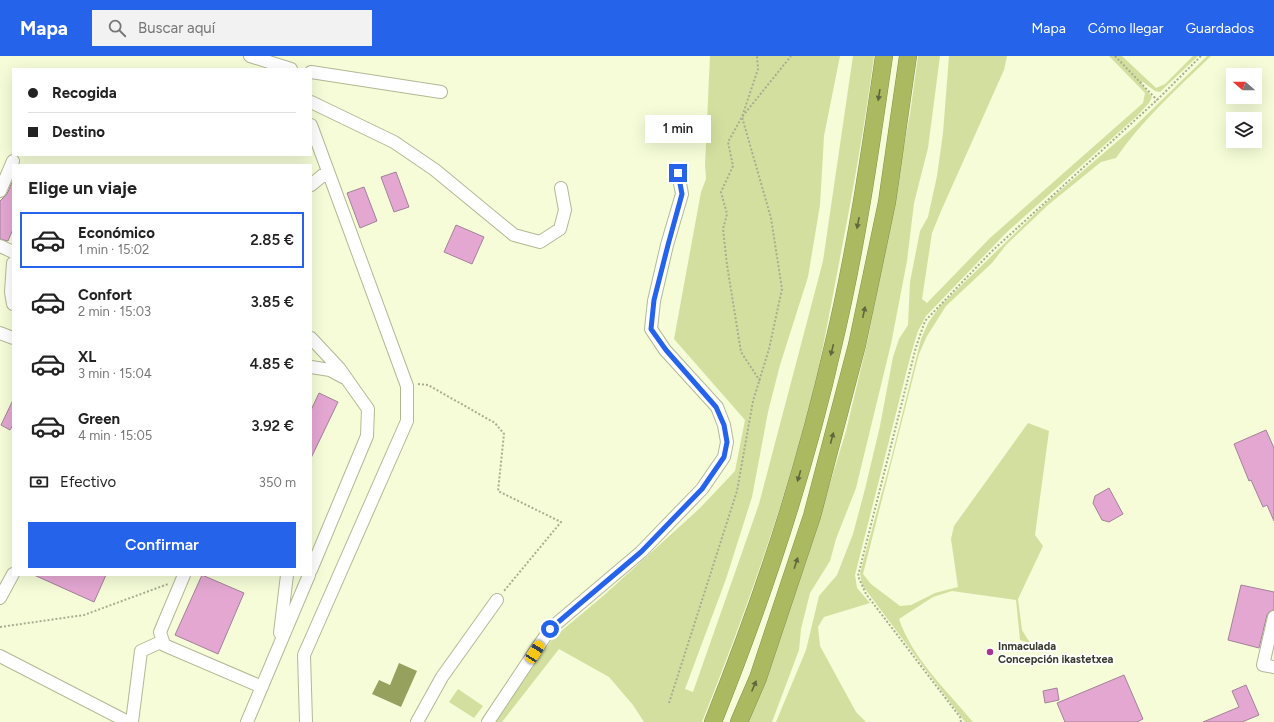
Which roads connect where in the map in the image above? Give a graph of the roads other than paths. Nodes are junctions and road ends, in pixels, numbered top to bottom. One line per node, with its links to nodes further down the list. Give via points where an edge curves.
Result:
1 (250, 56): 5 (street)
2 (285, 56): 6 (street)
3 (884, 56): 46 (highway, one-way to 46, via 864,192 834,345 815,421 764,585)
4 (908, 56): 47 (highway, one-way to 4, via 758,678 812,516 857,346 887,202)
5 (287, 68)
6 (290, 68)
7 (312, 72): 8 (street)
8 (441, 92)
9 (312, 102): 15 (street, via 394,142 435,170 514,235 540,242 560,229 565,210)
10 (312, 128): 12 (street)
11 (13, 161): 16 (street)
12 (328, 171): 14 (street); 43 (street, via 405,382 407,421 304,655)
13 (678, 173): 45 (street, via 682,194 654,300 651,329 716,407 724,425 727,442 724,457 702,489 641,552 550,629)
14 (312, 184)
15 (561, 188)
16 (0, 191)
17 (0, 246): 18 (street)
18 (12, 252)
19 (12, 278): 20 (street)
20 (12, 298)
21 (0, 332): 22 (street)
22 (12, 338)
23 (313, 344): 24 (street); 26 (street, via 339,368)
24 (312, 364)
25 (312, 365): 26 (street, via 330,370)
26 (347, 380): 27 (street, via 368,408 367,436)
27 (312, 568)
28 (12, 576): 32 (street)
29 (287, 576): 36 (street)
30 (309, 576): 36 (street)
31 (183, 577): 35 (street, via 160,632)
32 (0, 598)
33 (497, 600): 44 (street, via 442,678)
34 (1274, 617): 38 (street, via 1263,665)
35 (163, 641): 39 (street, via 164,645); 41 (street, via 141,651)
36 (277, 650): 39 (street)
37 (0, 656): 40 (street)
38 (1274, 667)
39 (262, 687): 42 (street)
40 (128, 722)
41 (132, 722)
42 (247, 722)
43 (306, 722)
44 (417, 722)
45 (488, 722)
46 (714, 722)
47 (739, 722)

